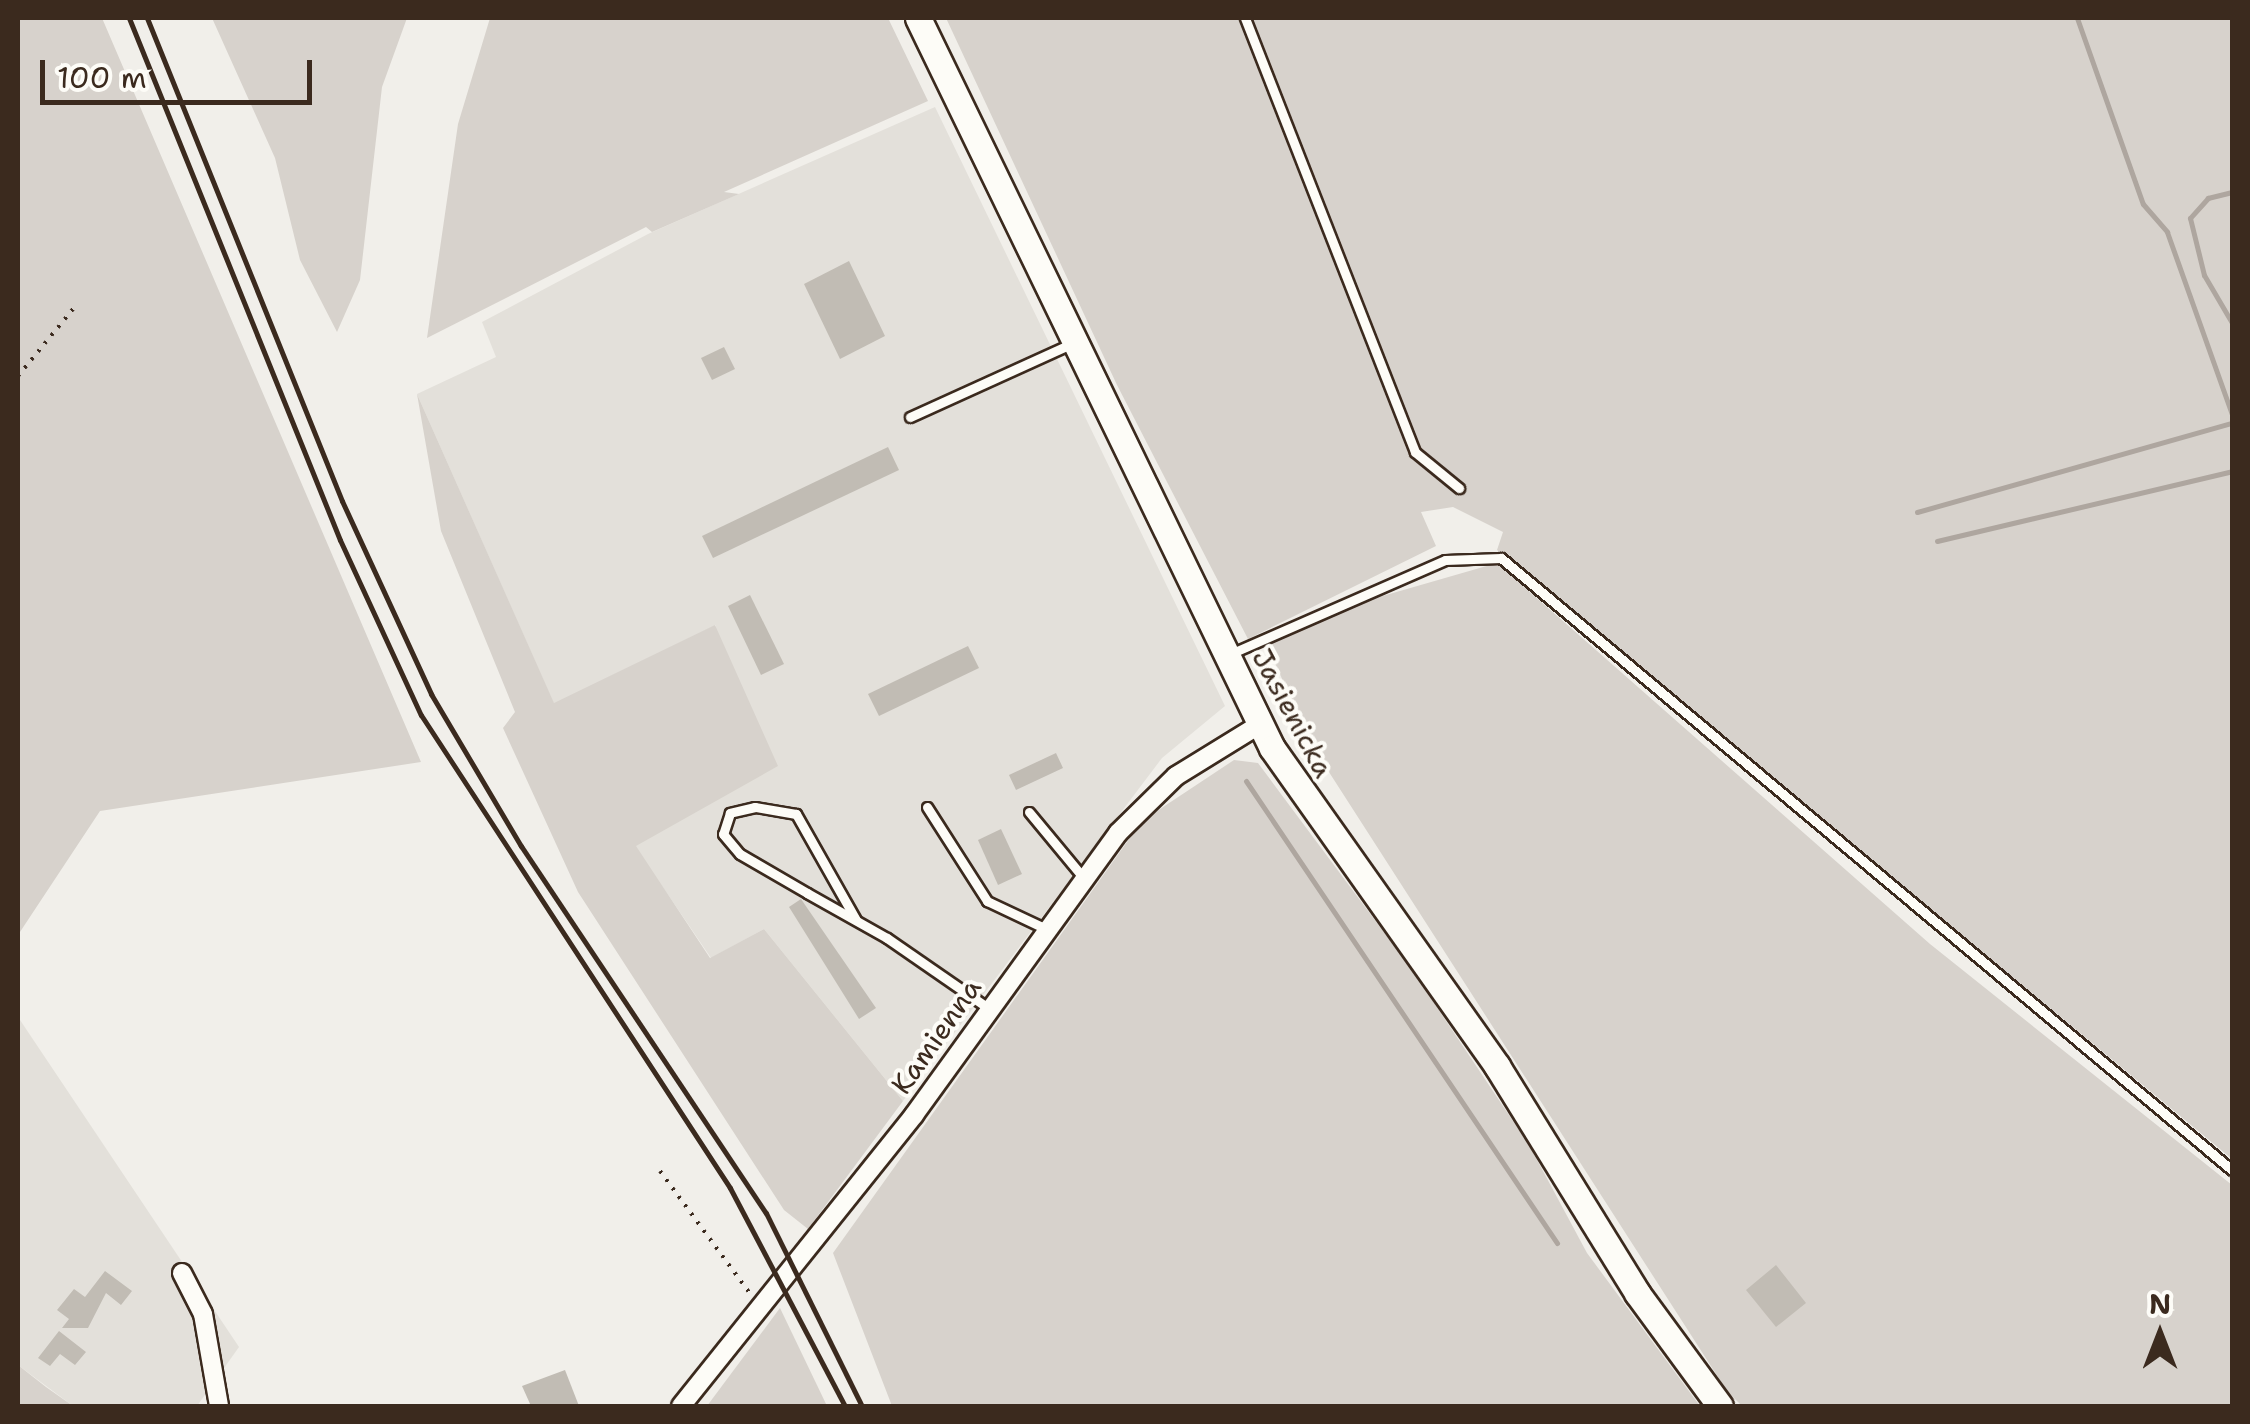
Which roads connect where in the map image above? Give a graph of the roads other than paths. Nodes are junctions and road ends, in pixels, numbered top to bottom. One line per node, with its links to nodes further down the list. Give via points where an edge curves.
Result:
1 (918, 18): 3 (main road, Jasienicka)
2 (1245, 18): 5 (lane, via 1415,452)
3 (1076, 342): 4 (lane); 6 (main road, Jasienicka)
4 (910, 418)
5 (1459, 488)
6 (1227, 655): 7 (main road, Jasienicka); 14 (lane, via 1445,560 1501,558)
7 (1260, 725): 10 (street, Kamienna, via 1176,776); 16 (main road, Jasienicka, via 1498,1066 1637,1294)
8 (928, 807): 12 (lane, via 987,901)
9 (1029, 812): 10 (lane)
10 (1082, 876): 12 (street, Kamienna)
11 (856, 920): 11 (lane, via 740,854 723,834 730,813 754,807 796,814); 13 (lane)
12 (1044, 928): 13 (street, Kamienna)
13 (990, 1010): 18 (street, Kamienna)
14 (2232, 1170)
15 (182, 1272): 17 (street, via 203,1314)
16 (1717, 1400)
17 (220, 1406)
18 (681, 1406)

